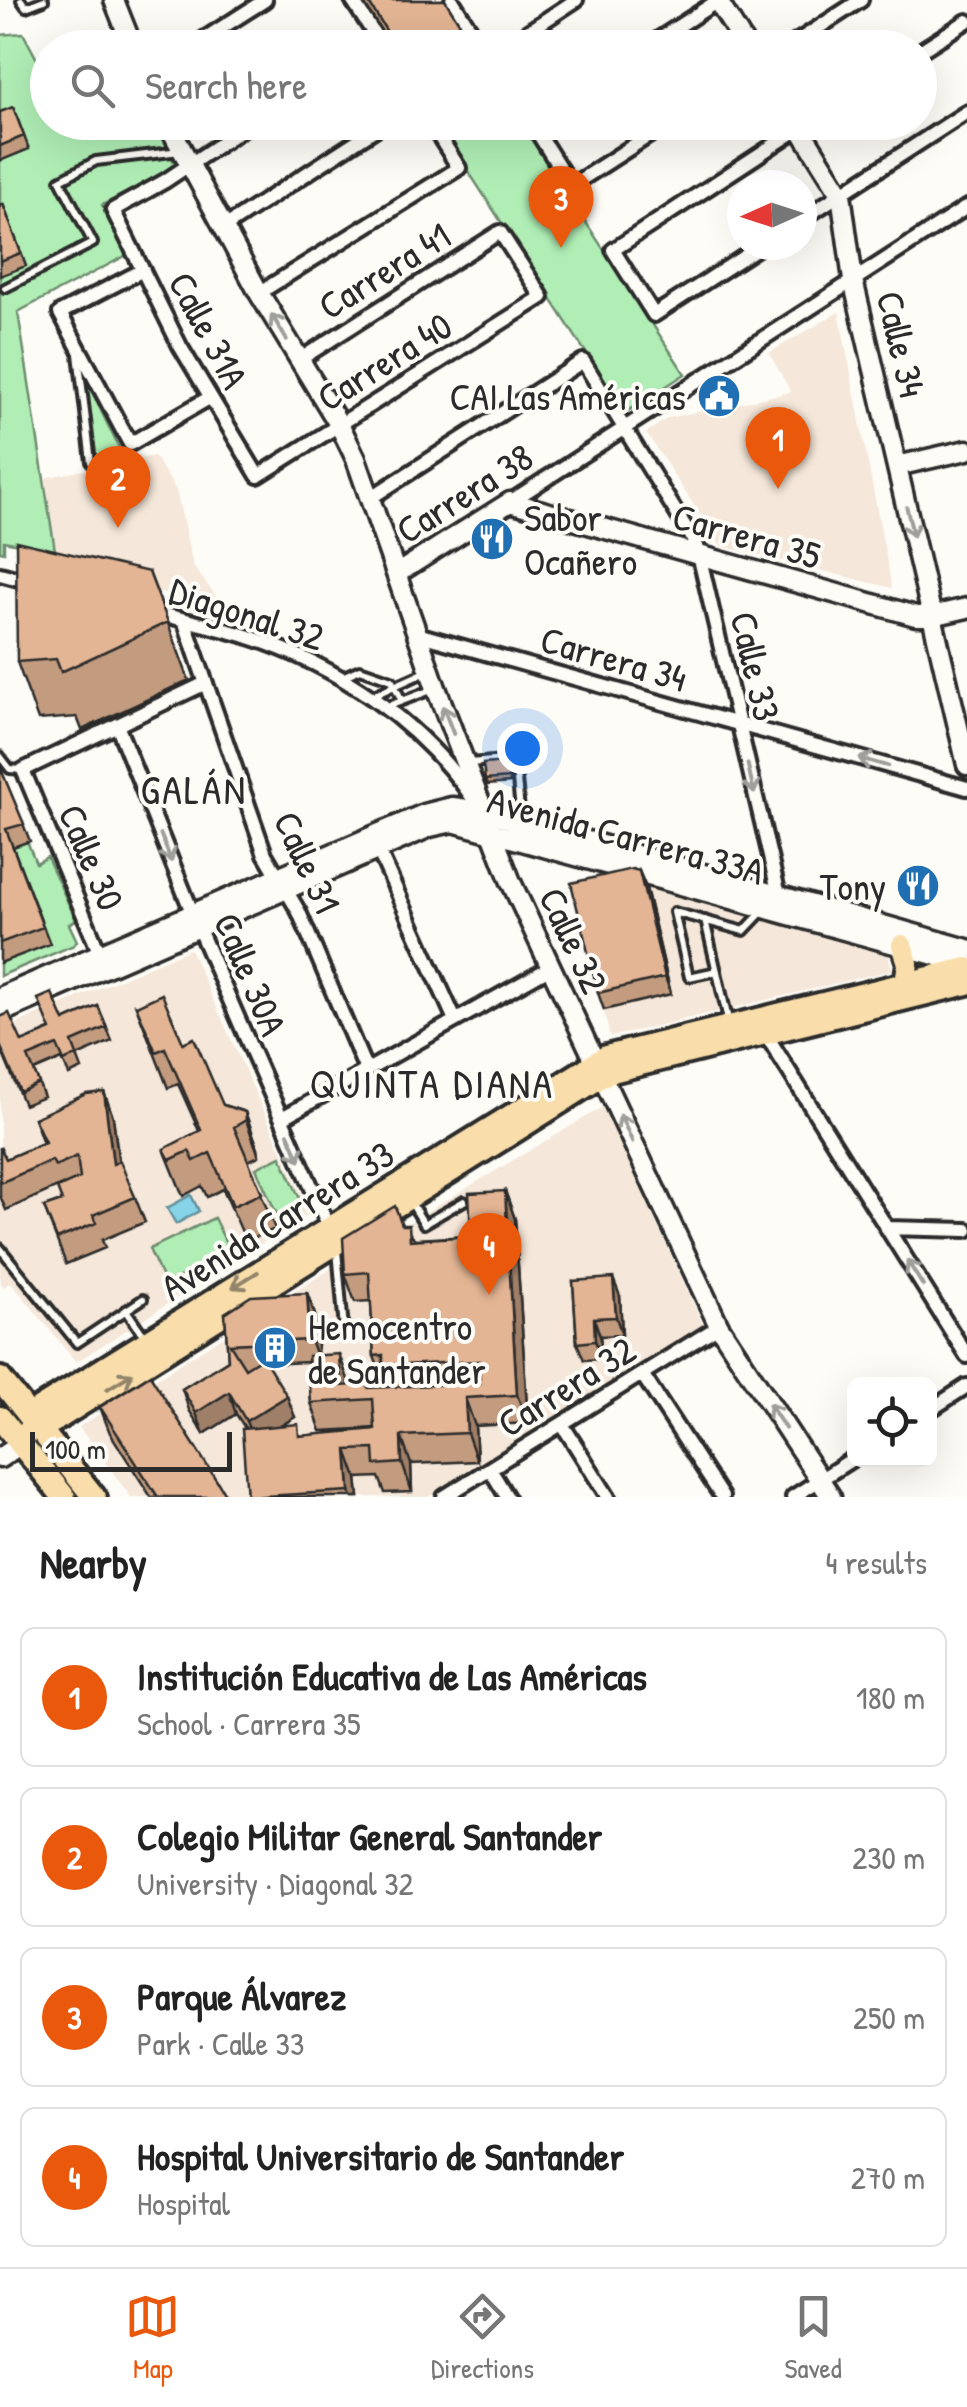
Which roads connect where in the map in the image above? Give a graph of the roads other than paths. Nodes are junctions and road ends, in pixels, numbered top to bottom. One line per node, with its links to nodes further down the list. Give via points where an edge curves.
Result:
1 (44, 0): 9 (lane)
2 (114, 0): 11 (street)
3 (265, 0): 12 (street)
4 (352, 0): 13 (street)
5 (452, 0): 14 (street)
6 (576, 0): 15 (street)
7 (718, 0): 16 (street); 17 (street)
8 (861, 0): 18 (street)
9 (24, 4)
10 (967, 21): 19 (street)
11 (126, 30)
12 (218, 30)
13 (368, 30)
14 (471, 30)
15 (530, 30)
16 (672, 30)
17 (737, 30)
18 (815, 30)
19 (937, 41)
20 (967, 112): 21 (street)
21 (937, 132)
22 (176, 140): 31 (street, Calle 32)
23 (219, 140): 31 (street)
24 (358, 140): 37 (street)
25 (441, 140): 42 (street, via 459,168)
26 (543, 140): 27 (street, via 572,186)
27 (642, 140)
28 (778, 140): 32 (street)
29 (810, 140): 34 (street, Calle 34)
30 (924, 140): 34 (street)
31 (185, 158): 37 (street, Calle 32); 39 (street, Calle 31A, via 112,210); 41 (lane, via 96,161 60,180 92,243)
32 (733, 170)
33 (727, 174): 38 (street, via 612,250 654,314)
34 (841, 194): 36 (street); 40 (street, Calle 34)
35 (967, 207): 40 (street, Carrera 38)
36 (817, 209)
37 (223, 228): 42 (street, Calle 32)
38 (739, 260)
39 (143, 270): 44 (street, via 60,313); 46 (street, Calle 31A)
40 (853, 280): 48 (street, Carrera 38); 51 (street, Calle 34)
41 (5, 288)
42 (258, 294): 45 (street, Calle 32, one-way to 42)
43 (542, 297): 45 (street, Carrera 41, via 500,232); 47 (street, Carrera 40)
44 (76, 344): 46 (street, via 130,444); 50 (lane)
45 (299, 360): 47 (street, Calle 32)
46 (209, 398): 52 (street, Calle 31A)
47 (340, 426): 52 (street, Carrera 40); 53 (street, Calle 32)
48 (626, 428): 53 (street, Calle 33, via 583,361); 54 (street, Carrera 38); 55 (street, Calle 33)
49 (967, 450): 51 (street)
50 (91, 462)
51 (898, 466): 61 (street, Calle 34, one-way to 61)
52 (258, 476)
53 (372, 497): 56 (street, Calle 32)
54 (510, 502): 55 (street, Carrera 35); 56 (street, Carrera 38)
55 (699, 555): 61 (street, Carrera 35); 71 (street, Calle 33)
56 (398, 573): 63 (street, Calle 32)
57 (0, 574): 58 (street)
58 (52, 587)
59 (967, 608): 61 (street, Carrera 35)
60 (146, 611): 62 (street, Diagonal 32)
61 (932, 616): 75 (street, Calle 34)
62 (184, 620): 64 (street, Diagonal 32, via 250,637); 66 (street, Calle 31)
63 (418, 634): 65 (street, Calle 32); 71 (street, Carrera 34)
64 (341, 678): 67 (lane, via 360,669); 68 (street, Diagonal 32)
65 (432, 679): 67 (lane); 69 (lane); 74 (street, Calle 32, one-way to 65)
66 (206, 682): 72 (street); 84 (street, Calle 31)
67 (395, 686): 68 (lane); 69 (lane)
68 (372, 696): 70 (street, Diagonal 32)
69 (402, 701): 70 (lane)
70 (386, 707): 78 (street, Diagonal 32, via 448,764)
71 (738, 724): 77 (street, Carrera 34, one-way to 71); 85 (street, Calle 33, one-way to 85)
72 (117, 725): 76 (street); 86 (street, Calle 30A, one-way to 86)
73 (0, 756): 76 (lane, via 10,769)
74 (464, 764): 78 (street, Calle 32); 79 (lane, via 515,759)
75 (967, 765)
76 (23, 770): 90 (street, Calle 30)
77 (967, 788)
78 (482, 811): 79 (street, Avenida Carrera 33A); 80 (street, Calle 32); 81 (street, Avenida Carrera 33A, via 438,809)
79 (522, 822): 85 (street, Avenida Carrera 33A)
80 (490, 830): 81 (street, Avenida Carrera 33A, via 438,824); 82 (street, Avenida Carrera 33A); 83 (street, Calle 32)
81 (375, 842): 84 (street, Avenida Carrera 33A); 97 (street)
82 (543, 846): 83 (street, via 519,857); 85 (street, Avenida Carrera 33A)
83 (511, 882): 91 (street, Calle 32)
84 (282, 883): 86 (street, Avenida Carrera 33A); 101 (street, Calle 31)
85 (772, 901): 87 (lane, via 744,931); 88 (street, Avenida Carrera 33A); 89 (street, Avenida Carrera 33A)
86 (195, 920): 90 (street, Avenida Carrera 33A); 102 (street, Calle 30A)
87 (705, 920): 93 (lane); 93 (lane, via 674,912 689,977)
88 (902, 945): 92 (street, Avenida Carrera 33A); 94 (main road)
89 (967, 949)
90 (103, 960): 96 (street, Avenida Carrera 33A)
91 (551, 966): 97 (street); 100 (street, Calle 32)
92 (967, 966): 94 (main road, Avenida Carrera 33)
93 (717, 971): 98 (lane)
94 (905, 983): 98 (main road, Avenida Carrera 33)
95 (967, 984): 99 (main road, Avenida Carrera 33)
96 (2, 1004)
97 (456, 1020): 101 (street)
98 (730, 1025): 100 (main road, Avenida Carrera 33, via 619,1052)
99 (765, 1033): 100 (main road, Avenida Carrera 33); 105 (street)
100 (599, 1069): 103 (main road, Avenida Carrera 33); 111 (street, Calle 32, one-way to 100)
101 (366, 1070): 102 (street)
102 (282, 1118): 107 (street, Calle 30A, one-way to 107)
103 (404, 1191): 104 (lane, via 424,1224); 107 (main road, Avenida Carrera 33)
104 (464, 1201)
105 (886, 1228): 106 (street); 114 (street, one-way to 105)
106 (967, 1230)
107 (333, 1236): 112 (lane); 113 (main road, Avenida Carrera 33, one-way to 113); 120 (main road, Avenida Carrera 33, one-way to 107, via 52,1424)
108 (0, 1248): 110 (lane, via 76,1342)
109 (143, 1298): 110 (lane)
110 (126, 1310): 113 (lane)
111 (718, 1326): 115 (street, Carrera 32); 126 (street, Calle 32, one-way to 111)
112 (344, 1329)
113 (148, 1341): 120 (main road, Avenida Carrera 33, via 38,1408)
114 (967, 1356)
115 (642, 1374): 121 (street, Carrera 32); 132 (street)
116 (0, 1379): 120 (highway)
117 (967, 1386): 118 (street)
118 (937, 1405)
119 (0, 1418): 122 (highway)
120 (34, 1424): 122 (main road, Avenida Carrera 33); 128 (highway)
121 (562, 1424): 125 (street, Carrera 32); 131 (street)
122 (21, 1444): 123 (street); 127 (highway)
123 (0, 1458)
124 (847, 1463): 126 (street)
125 (490, 1469): 129 (street, Carrera 32); 130 (street)
126 (820, 1480): 133 (street); 134 (street, Calle 32)
127 (64, 1497)
128 (94, 1497)
129 (444, 1497)
130 (507, 1497)
131 (608, 1497)
132 (722, 1497)
133 (793, 1497)
134 (830, 1497)

